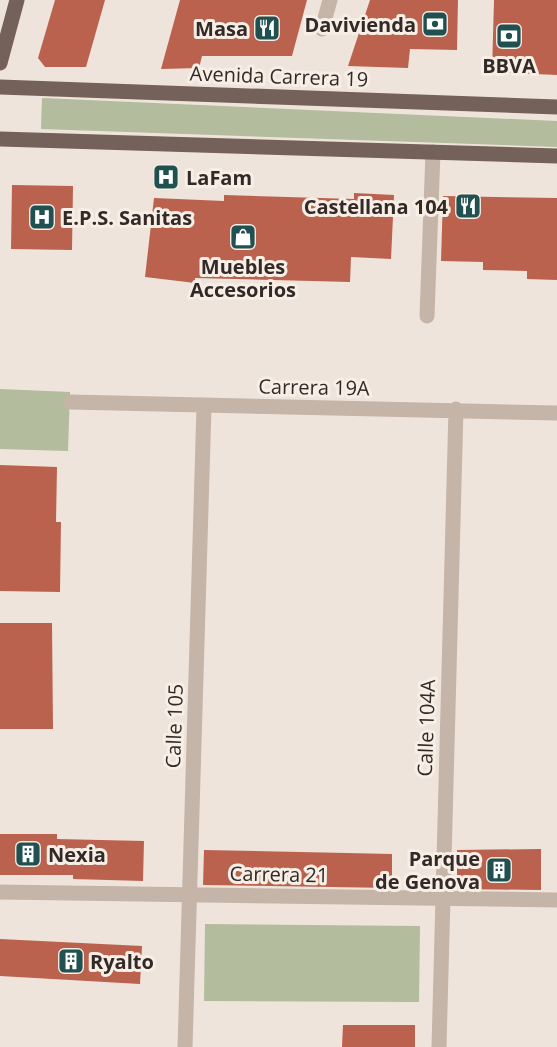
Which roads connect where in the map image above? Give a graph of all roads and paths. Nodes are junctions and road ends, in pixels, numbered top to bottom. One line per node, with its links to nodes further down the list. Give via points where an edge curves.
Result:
1 (17, 0): 4 (main road)
2 (330, 0): 3 (street)
3 (322, 29)
4 (0, 63)
5 (0, 87): 6 (main road, Avenida Carrera 19)
6 (557, 107)
7 (0, 140): 8 (main road)
8 (433, 152): 9 (main road); 10 (street)
9 (557, 156)
10 (427, 316)
11 (71, 402): 12 (street, Carrera 19A)
12 (204, 407): 13 (street, Carrera 19A); 16 (street, Calle 105)
13 (456, 409): 14 (street, Carrera 19A); 17 (street, Calle 104A)
14 (557, 413)
15 (0, 892): 16 (street, Carrera 21)
16 (190, 894): 17 (street, Carrera 21); 19 (street, Calle 105)
17 (443, 897): 18 (street, Carrera 21); 20 (street, Calle 104A)
18 (557, 900)
19 (186, 1047)
20 (439, 1047)

